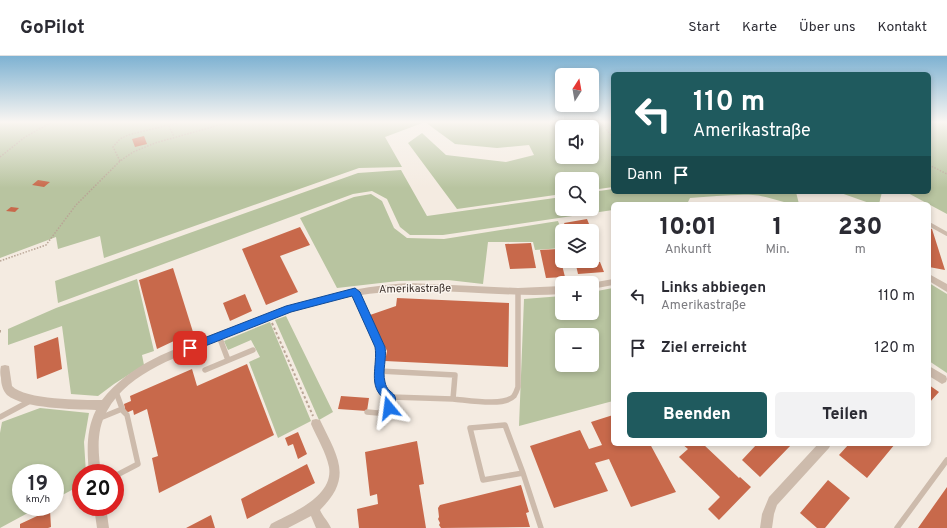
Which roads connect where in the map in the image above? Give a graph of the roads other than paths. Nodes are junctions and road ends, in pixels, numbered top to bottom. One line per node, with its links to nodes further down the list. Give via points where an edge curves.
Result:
1 (931, 225): 2 (lane)
2 (947, 234)
3 (931, 278): 6 (street)
4 (611, 282): 5 (street)
5 (599, 285)
6 (947, 288)
7 (555, 291): 9 (street, Amerikastraße)
8 (355, 292): 9 (street, Amerikastraße, via 421,286); 10 (street, Amerikastraße, via 308,303); 15 (lane, via 380,347)
9 (518, 292): 20 (lane, via 518,387 514,396 496,402)
10 (219, 336): 12 (lane); 18 (street, Amerikastraße, via 143,369)
11 (253, 350): 12 (lane)
12 (228, 360): 14 (lane)
13 (5, 369): 21 (street, via 9,390)
14 (205, 370)
15 (379, 371): 19 (lane, via 382,389); 20 (lane, via 455,375)
16 (931, 371): 17 (street)
17 (942, 379)
18 (116, 391): 22 (street, Amerikastraße); 23 (lane)
19 (391, 397): 20 (lane); 24 (lane, via 387,411)
20 (452, 399)
21 (32, 400): 22 (street); 25 (lane)
22 (104, 405): 26 (street, Amerikastraße)
23 (122, 409): 26 (lane); 31 (lane, via 127,415 138,464)
24 (367, 412)
25 (0, 417)
26 (97, 420): 30 (street, Amerikastraße, via 92,441)
27 (316, 424): 33 (street, via 333,462 335,473 331,485)
28 (823, 446): 39 (street, via 773,502)
29 (947, 460): 40 (lane)
30 (94, 464)
31 (124, 471)
32 (523, 473): 32 (lane, via 505,425 470,428 483,480); 38 (lane)
33 (313, 508): 36 (street); 37 (street, via 319,522)
34 (101, 516): 35 (street)
35 (103, 528)
36 (275, 528)
37 (325, 528)
38 (541, 528)
39 (766, 528)
40 (897, 528)

